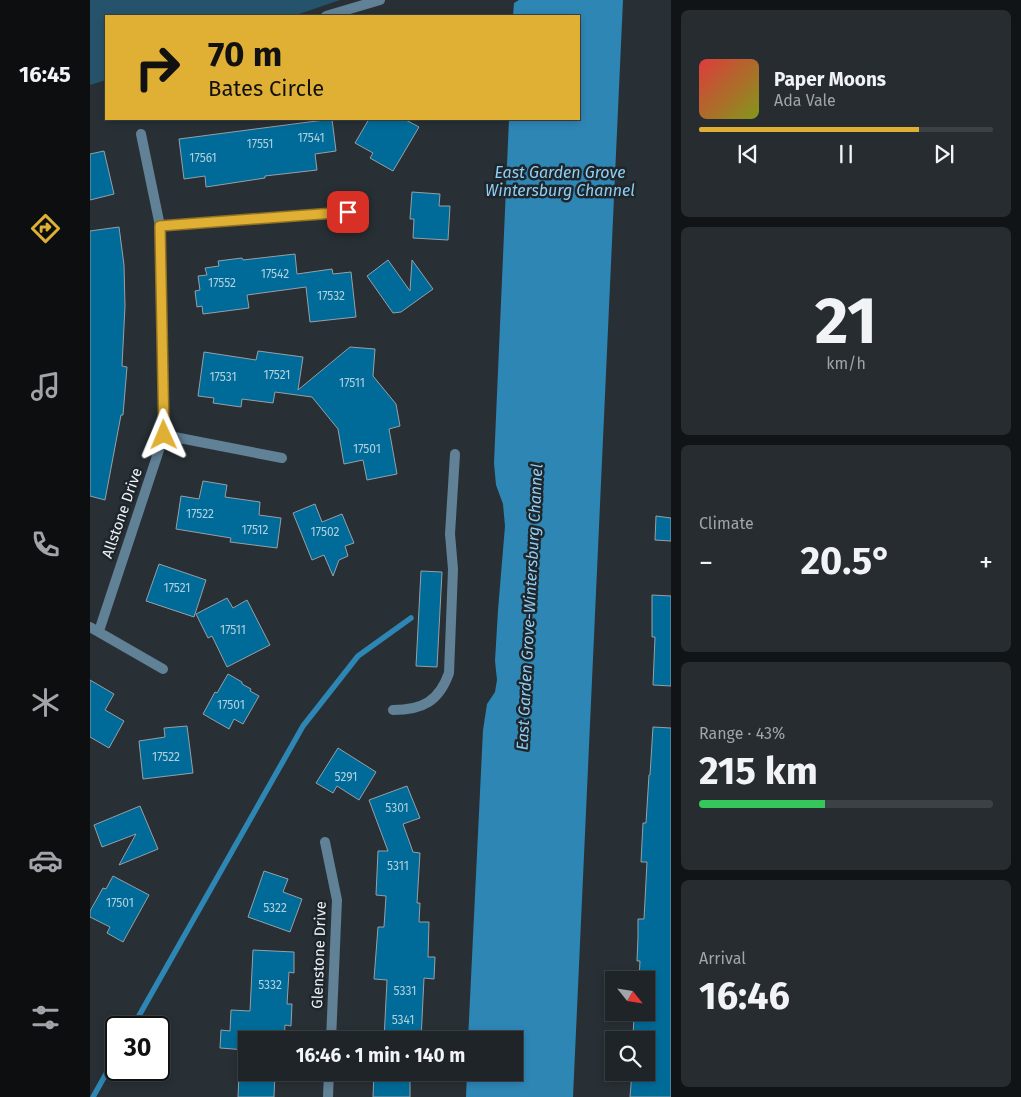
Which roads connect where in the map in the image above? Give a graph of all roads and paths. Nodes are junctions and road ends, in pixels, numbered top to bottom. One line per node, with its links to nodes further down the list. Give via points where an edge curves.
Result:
1 (380, 0): 2 (street)
2 (329, 15)
3 (141, 134): 5 (street, Allstone Drive)
4 (348, 212): 5 (street)
5 (160, 226): 6 (street, Allstone Drive)
6 (164, 435): 8 (street); 9 (street, Allstone Drive)
7 (455, 454): 11 (street, via 450,534 453,569 449,673 444,687 423,706)
8 (282, 458)
9 (94, 629): 10 (street)
10 (163, 669)
11 (393, 710)
12 (325, 842): 13 (street, Glenstone Drive, via 337,900)
13 (330, 1031)
14 (329, 1081): 15 (street)
15 (328, 1097)

